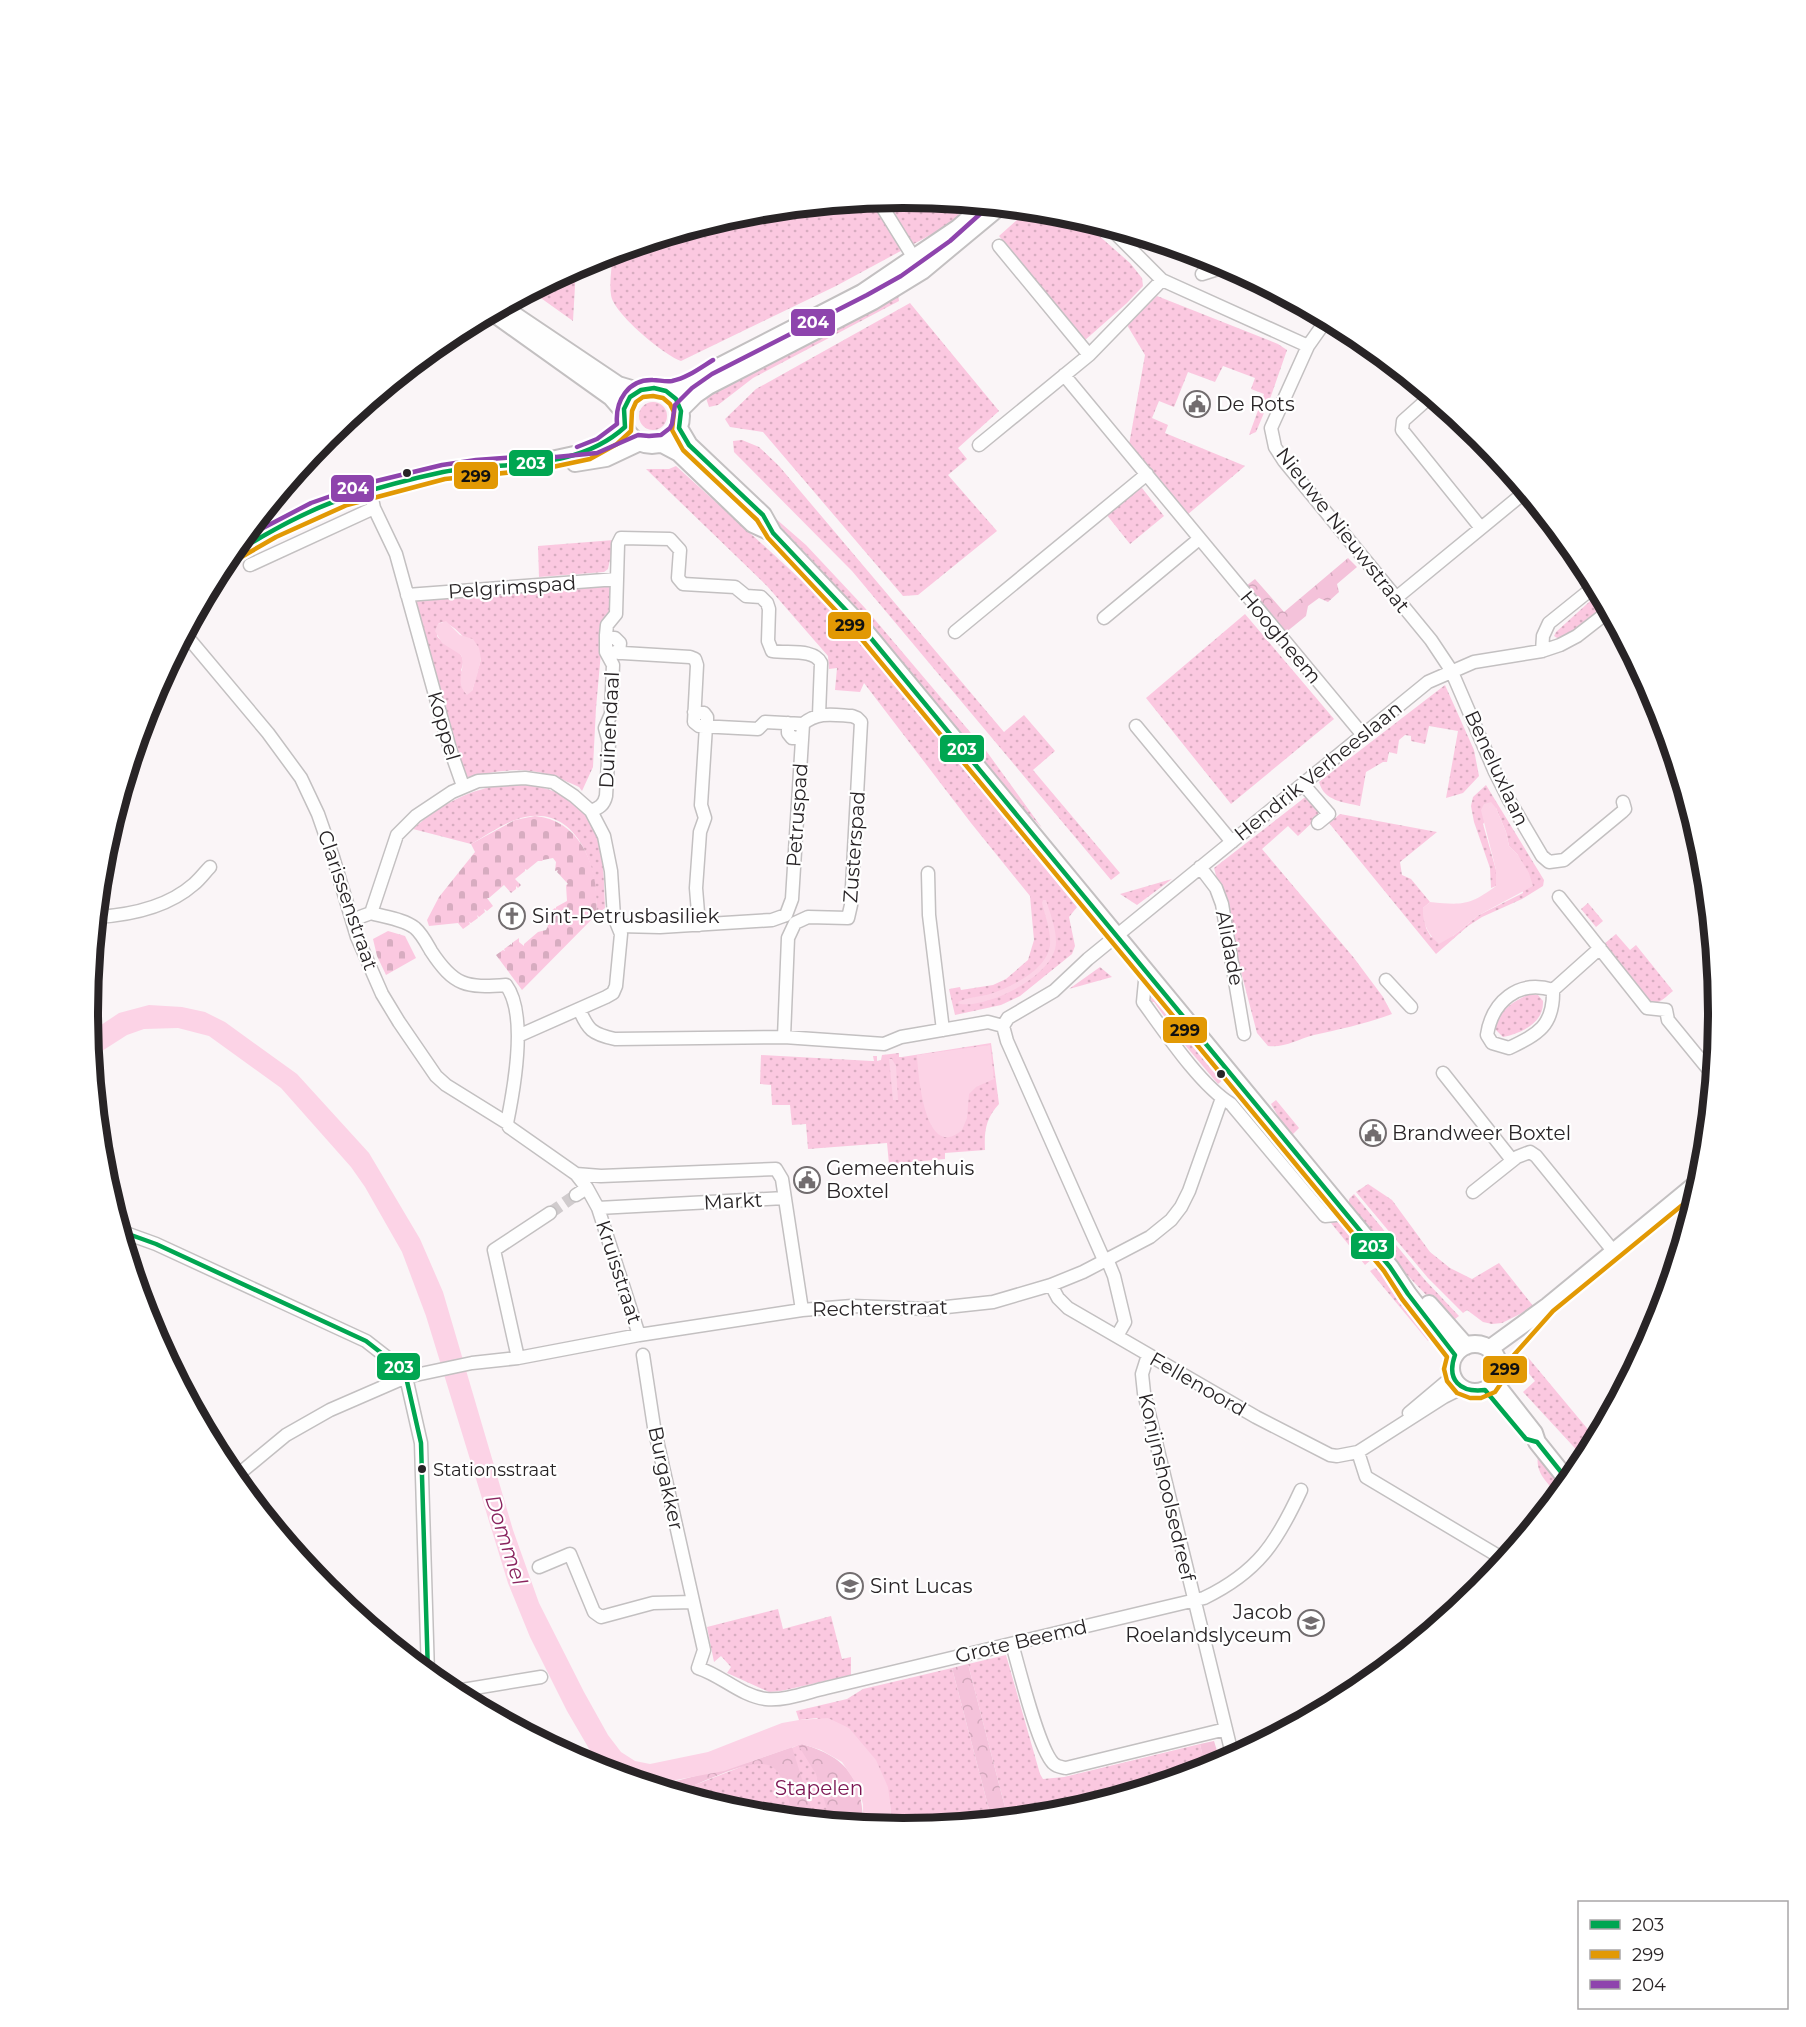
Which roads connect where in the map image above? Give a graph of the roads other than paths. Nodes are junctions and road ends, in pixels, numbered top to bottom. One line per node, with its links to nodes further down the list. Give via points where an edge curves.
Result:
1 (883, 209): 6 (street)
2 (976, 212): 6 (main road)
3 (990, 213): 6 (main road)
4 (1120, 238): 9 (street)
5 (999, 246): 14 (street)
6 (918, 264): 17 (main road); 19 (main road, via 873,301 708,386)
7 (1214, 270): 8 (street)
8 (1202, 274)
9 (1162, 280): 13 (street); 14 (street)
10 (509, 311): 16 (main road, via 618,385)
11 (499, 317): 20 (main road, via 611,397)
12 (1322, 326): 13 (street, Nieuwe Nieuwstraat)
13 (1308, 346): 38 (street, Nieuwe Nieuwstraat, via 1271,428 1275,447)
14 (1089, 355): 15 (street)
15 (1064, 375): 24 (street); 26 (street, Hoogheem)
16 (638, 391): 17 (main road, via 649,387); 20 (main road, via 626,404)
17 (666, 391): 19 (main road)
18 (1425, 401): 30 (street, via 1403,421 1402,430)
19 (681, 410): 21 (main road)
20 (625, 419): 22 (main road, via 629,434); 25 (main road, via 613,438 588,452)
21 (679, 428): 23 (main road); 31 (main road, via 689,445 763,515)
22 (640, 442): 23 (main road); 25 (main road, via 599,460 555,465)
23 (662, 444): 31 (main road, via 679,453 753,524)
24 (979, 445)
25 (542, 462): 27 (main road, via 444,472)
26 (1147, 474): 32 (street, Hoogheem); 41 (street)
27 (370, 490): 29 (street, Koppel); 33 (main road, via 314,510)
28 (1520, 496): 30 (street)
29 (374, 508): 34 (street); 37 (street, Koppel, via 396,554)
30 (1481, 528): 38 (street)
31 (773, 533): 70 (main road, via 860,625)
32 (1199, 539): 40 (street); 53 (street, Hoogheem)
33 (249, 543)
34 (250, 565)
35 (617, 579): 37 (street, Pelgrimspad); 42 (street, Duinendaal, via 616,614 607,625); 48 (street, Duinendaal, via 621,538 670,539 680,550 678,578 683,584 735,587 746,596 761,597 769,609 768,641 772,651 812,655 821,663)
36 (1588, 591): 44 (street, via 1549,624)
37 (407, 595): 56 (street, Koppel)
38 (1396, 598): 47 (street, Nieuwe Nieuwstraat)
39 (1603, 615): 44 (street, Hendrik Verheeslaan, via 1577,636)
40 (1104, 618)
41 (955, 632)
42 (606, 638): 45 (street, Duinendaal); 46 (street, via 615,638 620,643)
43 (190, 640): 67 (street, Clarissenstraat, via 301,778 318,814)
44 (1542, 651): 47 (street, Hendrik Verheeslaan, via 1474,662)
45 (606, 652): 46 (street); 58 (street, Duinendaal, via 614,665 611,714 605,728 609,743 606,796 605,803)
46 (619, 653): 51 (street, via 695,659 694,722)
47 (1451, 670): 53 (street, Hendrik Verheeslaan, via 1428,682); 57 (street, Beneluxlaan, via 1509,801 1549,862 1564,860 1622,812)
48 (819, 715): 50 (street); 81 (street, Zusterspad, via 852,716 861,722 851,905 848,918 808,917 795,923 788,938)
49 (788, 723): 50 (street); 51 (street, via 765,722 758,729); 54 (street, via 792,738)
50 (803, 724): 54 (street, Petruspad)
51 (706, 726): 68 (street, via 701,805 705,818 700,832 696,888)
52 (1136, 726): 60 (street)
53 (1362, 735): 55 (street, Hendrik Verheeslaan)
54 (802, 737): 68 (street, Petruspad, via 791,906 786,915 772,920)
55 (1303, 784): 59 (street, via 1329,814); 60 (street, Hendrik Verheeslaan)
56 (463, 786): 58 (street, Duinendaal, via 487,779 553,782); 65 (street, Koppel, via 416,816 397,835)
57 (1623, 802)
58 (591, 811): 69 (street, Duinendaal, via 606,845)
59 (1318, 823)
60 (1232, 842): 62 (street, Hendrik Verheeslaan)
61 (210, 867): 66 (street, via 175,897 138,912)
62 (1200, 867): 70 (street, Hendrik Verheeslaan); 79 (street, Alidade, via 1216,888 1222,904)
63 (928, 873): 78 (street)
64 (1559, 897): 71 (street)
65 (371, 913): 67 (street); 80 (street, via 417,929 441,966 454,978 477,987 506,985 514,999)
66 (103, 916)
67 (352, 920): 85 (street, Clarissenstraat, via 382,994 436,1076)
68 (699, 925): 69 (street)
69 (619, 926): 76 (street, Duinendaal, via 616,986 606,997)
70 (1117, 936): 72 (main road); 77 (street, Hendrik Verheeslaan, via 1054,991 1008,1018)
71 (1600, 948): 74 (street); 82 (street, via 1647,1008 1666,1010 1668,1020)
72 (1146, 972): 84 (street, via 1143,1002 1178,1050); 93 (main road)
73 (1386, 980): 75 (street)
74 (1553, 990): 74 (street, via 1542,986 1523,988 1504,998 1489,1020 1486,1035 1492,1043 1509,1048 1536,1035 1549,1018)
75 (1411, 1007)
76 (579, 1009): 80 (street, Duinendaal); 81 (street, via 592,1032 615,1039)
77 (1003, 1026): 78 (street, via 988,1022); 96 (street)
78 (943, 1030): 81 (street, via 884,1044)
79 (1244, 1034)
80 (518, 1036): 85 (street, via 516,1078)
81 (784, 1037)
82 (1707, 1067)
83 (1443, 1073): 86 (street)
84 (1222, 1098): 93 (street, via 1325,1216); 96 (street, Rechterstraat, via 1189,1191 1177,1213 1158,1232)
85 (507, 1123): 87 (street, Clarissenstraat)
86 (1512, 1160): 89 (street); 95 (street, via 1523,1153 1536,1156)
87 (576, 1174): 90 (street, Markt, via 777,1169); 91 (street, via 582,1192)
88 (1688, 1190): 95 (main road)
89 (1473, 1192)
90 (784, 1198): 91 (street, Markt); 98 (street)
91 (598, 1208): 99 (street, Kruisstraat)
92 (550, 1213): 105 (street, via 494,1250)
93 (1346, 1214): 101 (main road, via 1390,1267 1407,1279)
94 (129, 1234): 106 (street, via 366,1341)
95 (1614, 1252): 104 (main road)
96 (1106, 1260): 97 (street, Rechterstraat); 100 (street, via 1125,1322)
97 (1052, 1285): 98 (street, Rechterstraat, via 993,1302 928,1309 852,1306); 100 (street, Fellenoord, via 1068,1308)
98 (802, 1310): 99 (street, Rechterstraat)
99 (639, 1335): 105 (street, Rechterstraat)
100 (1117, 1336): 103 (street, Fellenoord)
101 (1460, 1350): 104 (main road, via 1478,1344); 107 (main road, via 1451,1366)
102 (643, 1354): 116 (street, Burgakker, via 654,1426)
103 (1148, 1355): 109 (street, Fellenoord, via 1319,1451 1337,1456); 115 (street, Konijnshoolsedreef, via 1142,1374 1144,1393)
104 (1493, 1355): 108 (main road, via 1498,1369)
105 (518, 1358): 106 (street, Rechterstraat)
106 (406, 1377): 110 (street, via 330,1410 286,1435); 118 (street, via 421,1443)
107 (1458, 1382): 108 (main road, via 1477,1392); 109 (street, Fellenoord, via 1414,1408 1394,1429)
108 (1489, 1386): 111 (main road, via 1526,1439 1537,1442)
109 (1358, 1452): 113 (street, via 1366,1477)
110 (241, 1472)
111 (1563, 1475)
112 (1301, 1490): 115 (street, Grote Beemd, via 1268,1551 1219,1591)
113 (1498, 1556)
114 (539, 1567): 116 (street, via 570,1554 594,1612 601,1617 653,1603)
115 (1194, 1600): 117 (street, Grote Beemd); 122 (street, Konijnshoolsedreef)
116 (693, 1602): 119 (street, Burgakker, via 704,1650)
117 (1012, 1644): 119 (street, Grote Beemd, via 766,1699); 122 (street, via 1035,1723 1058,1767)
118 (428, 1664)
119 (698, 1668)
120 (541, 1677): 121 (street)
121 (465, 1689)
122 (1226, 1729): 123 (street, Konijnshoolsedreef)
123 (1231, 1749)

